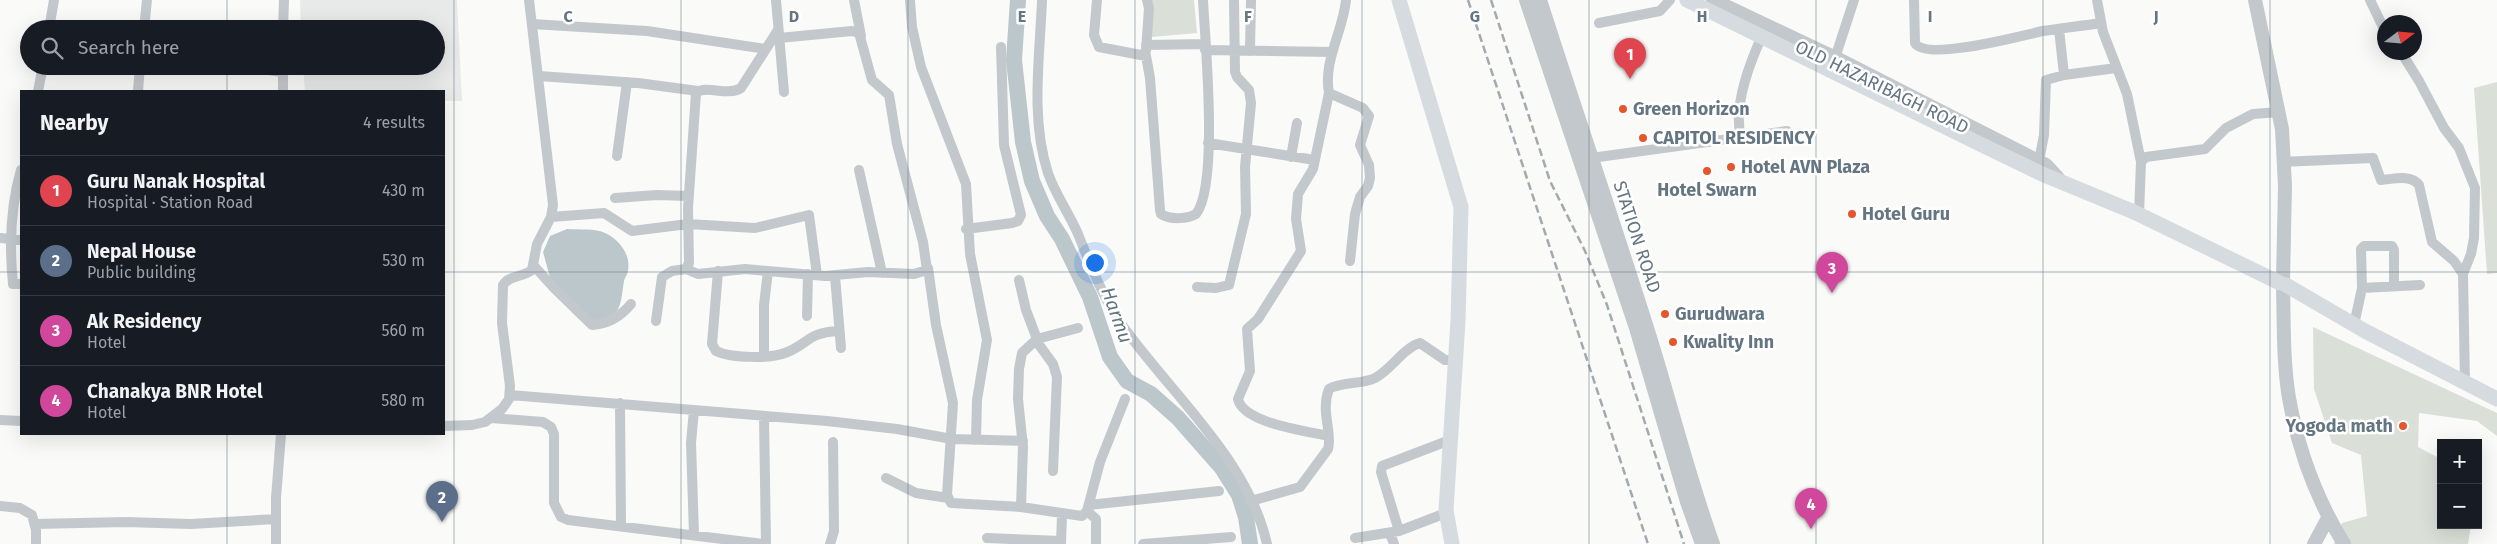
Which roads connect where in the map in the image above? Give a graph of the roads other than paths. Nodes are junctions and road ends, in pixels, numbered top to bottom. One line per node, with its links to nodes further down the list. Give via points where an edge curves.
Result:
1 (54, 0): 29 (street)
2 (147, 0): 30 (street)
3 (284, 0): 31 (street)
4 (529, 0): 33 (street)
5 (776, 0): 36 (street)
6 (854, 0): 37 (street)
7 (910, 0): 83 (street, via 912,27 926,82 966,184)
8 (1042, 0): 136 (street, via 1038,130 1048,174 1121,324 1219,448)
9 (1097, 0): 42 (street, via 1094,35 1099,46)
10 (1147, 0): 42 (street)
11 (1203, 0): 40 (street)
12 (1234, 0): 43 (street)
13 (1251, 0): 44 (street)
14 (1346, 0): 45 (street)
15 (1399, 0): 113 (main road, via 1461,207)
16 (1526, 0): 161 (street, via 1636,328)
17 (1540, 0): 69 (street, STATION ROAD)
18 (1670, 0): 32 (street, via 1660,12)
19 (1680, 0): 38 (street)
20 (1688, 0): 75 (main road, via 2042,174)
21 (1703, 0): 75 (main road, OLD HAZARIBAGH ROAD, via 2046,168)
22 (1713, 0): 46 (street)
23 (1854, 0): 46 (street)
24 (1914, 0): 35 (street, via 1915,43 1921,48 1962,49)
25 (2097, 0): 34 (street)
26 (2255, 0): 61 (street)
27 (2370, 0): 28 (street)
28 (2378, 15)
29 (51, 20)
30 (145, 20)
31 (283, 20)
32 (1599, 23)
33 (532, 24): 41 (street, via 647,31); 53 (street)
34 (2100, 24): 35 (street); 48 (street)
35 (2059, 29): 52 (street)
36 (778, 34): 37 (street, via 852,31); 41 (street); 59 (street)
37 (861, 36): 89 (street, via 872,80 889,95 897,144)
38 (1761, 38): 64 (street, via 1750,63 1738,112 1737,125); 75 (street, via 2041,177)
39 (1000, 47): 83 (street, via 1004,145 1021,215 1012,223)
40 (1205, 47): 42 (street); 43 (street); 65 (street)
41 (766, 49): 58 (street, via 737,90)
42 (1146, 51): 65 (street, via 1160,210 1164,216 1191,217 1199,210)
43 (1234, 51): 44 (street); 66 (street, via 1237,77 1246,85 1251,97)
44 (1250, 51): 45 (street)
45 (1332, 52): 60 (street, via 1328,77)
46 (1835, 58): 71 (street)
47 (2406, 60): 95 (street, via 2444,128 2459,148 2475,188 2475,226 2471,254)
48 (2116, 68): 52 (street); 72 (street, via 2127,94)
49 (41, 75): 55 (street)
50 (139, 75): 56 (street)
51 (283, 75): 57 (street)
52 (2064, 75): 71 (street, via 2046,80 2044,135)
53 (539, 76): 54 (street); 81 (street, via 553,199)
54 (627, 82): 58 (street); 67 (street)
55 (38, 90)
56 (138, 90)
57 (283, 90)
58 (698, 91): 77 (street, via 695,96)
59 (784, 92)
60 (1330, 93): 70 (street); 86 (street, via 1363,108 1369,116 1360,145 1369,165 1370,178 1355,214)
61 (2279, 112): 72 (street, via 2253,114 2226,128 2205,149 2146,157); 73 (street)
62 (1297, 123): 68 (street)
63 (1787, 130): 64 (street)
64 (1741, 137): 69 (street)
65 (1208, 143): 66 (street)
66 (1246, 150): 68 (street); 102 (street, via 1246,214 1232,280 1223,287)
67 (618, 156)
68 (1291, 157): 70 (street)
69 (1591, 158): 162 (street, STATION ROAD)
70 (1315, 160): 126 (street, via 1298,194 1296,214 1300,251 1258,319 1247,329 1250,371 1238,399 1240,406 1256,418)
71 (2039, 161): 75 (street)
72 (2142, 162): 80 (street)
73 (2283, 162): 95 (street, via 2373,158 2381,180 2410,178 2416,181 2432,242 2454,261); 99 (street)
74 (858, 170): 93 (street)
75 (2058, 178): 80 (main road)
76 (20, 180): 79 (street)
77 (689, 196): 78 (street); 82 (street)
78 (615, 198)
79 (17, 209): 85 (street)
80 (2139, 214): 99 (main road)
81 (551, 217): 82 (street, via 604,213 632,231); 87 (street, via 538,239)
82 (688, 224): 90 (street, via 689,259); 94 (street, via 755,228 809,215)
83 (966, 229): 128 (street, via 986,331)
84 (0, 238): 85 (street)
85 (16, 240): 88 (street)
86 (1350, 262)
87 (534, 266): 104 (street, via 592,325 621,316); 115 (street, via 529,273 507,280 503,285 502,323)
88 (16, 268): 98 (street, via 13,284)
89 (928, 268): 93 (street, via 921,273); 127 (street, via 936,325 952,396)
90 (686, 269): 91 (street, via 698,274); 106 (street, via 672,271 662,277)
91 (718, 271): 92 (street, via 744,269); 112 (street, via 713,349 719,353)
92 (768, 272): 94 (street); 112 (street)
93 (882, 273): 96 (street)
94 (812, 274): 96 (street); 105 (street)
95 (2463, 274): 114 (street)
96 (835, 276): 109 (street)
97 (1019, 280): 110 (street)
98 (20, 284)
99 (2283, 284): 107 (main road); 142 (street, via 2290,398 2300,441)
100 (2420, 285): 101 (street)
101 (2394, 286): 103 (street); 103 (street, via 2392,246 2364,246 2360,252)
102 (1197, 288)
103 (2362, 288): 107 (street)
104 (631, 304)
105 (808, 316)
106 (656, 321)
107 (2354, 325): 114 (main road)
108 (1078, 328): 110 (street)
109 (838, 331): 111 (street); 112 (street, via 815,334 786,353)
110 (1037, 341): 130 (street, via 1022,353 1019,369 1018,400); 132 (street, via 1053,364 1057,377)
111 (841, 348)
112 (764, 357)
113 (1455, 360): 126 (street, via 1445,360 1420,342 1374,379 1333,386 1328,392 1325,411); 129 (main road)
114 (2465, 383): 117 (main road)
115 (510, 395): 118 (street); 121 (street, via 505,406)
116 (1125, 399): 139 (street, via 1100,462)
117 (2497, 399)
118 (620, 403): 119 (street); 145 (street)
119 (694, 410): 120 (street); 147 (street, via 691,442)
120 (764, 417): 127 (street, via 880,427); 154 (street)
121 (491, 418): 124 (street, via 472,425); 145 (street, via 543,422 551,427 554,434 554,503 561,517)
122 (0, 420): 123 (street)
123 (20, 421)
124 (445, 426)
125 (281, 435): 143 (street)
126 (1328, 436): 136 (street, via 1328,449 1300,487)
127 (952, 440): 128 (street); 135 (street)
128 (976, 440): 130 (street)
129 (1450, 440): 140 (main road); 146 (street, via 1382,466)
130 (1023, 441): 138 (street)
131 (833, 442): 155 (street, via 834,532)
132 (1053, 471)
133 (886, 478): 135 (street, via 916,493)
134 (1219, 491): 139 (street)
135 (948, 498): 138 (street, via 956,505)
136 (1251, 501): 158 (street)
137 (0, 506): 144 (street, via 26,510)
138 (1021, 507): 141 (street)
139 (1088, 508): 141 (street, via 1080,517); 156 (street, via 1096,519)
140 (1446, 513): 146 (street); 160 (main road)
141 (1062, 515): 151 (street)
142 (2328, 518): 163 (street); 164 (street)
143 (276, 519): 144 (street, via 191,524); 153 (street)
144 (35, 524): 152 (street)
145 (621, 525): 147 (street)
146 (1395, 532): 150 (street); 159 (street)
147 (694, 535): 154 (street)
148 (1231, 537): 157 (street)
149 (987, 538): 151 (street)
150 (1355, 538)
151 (1061, 542)
152 (36, 544)
153 (276, 544)
154 (764, 544)
155 (830, 544)
156 (1096, 544)
157 (1143, 544)
158 (1267, 544)
159 (1394, 544)
160 (1452, 544)
161 (1702, 544)
162 (1713, 544)
163 (2314, 544)
164 (2344, 544)

